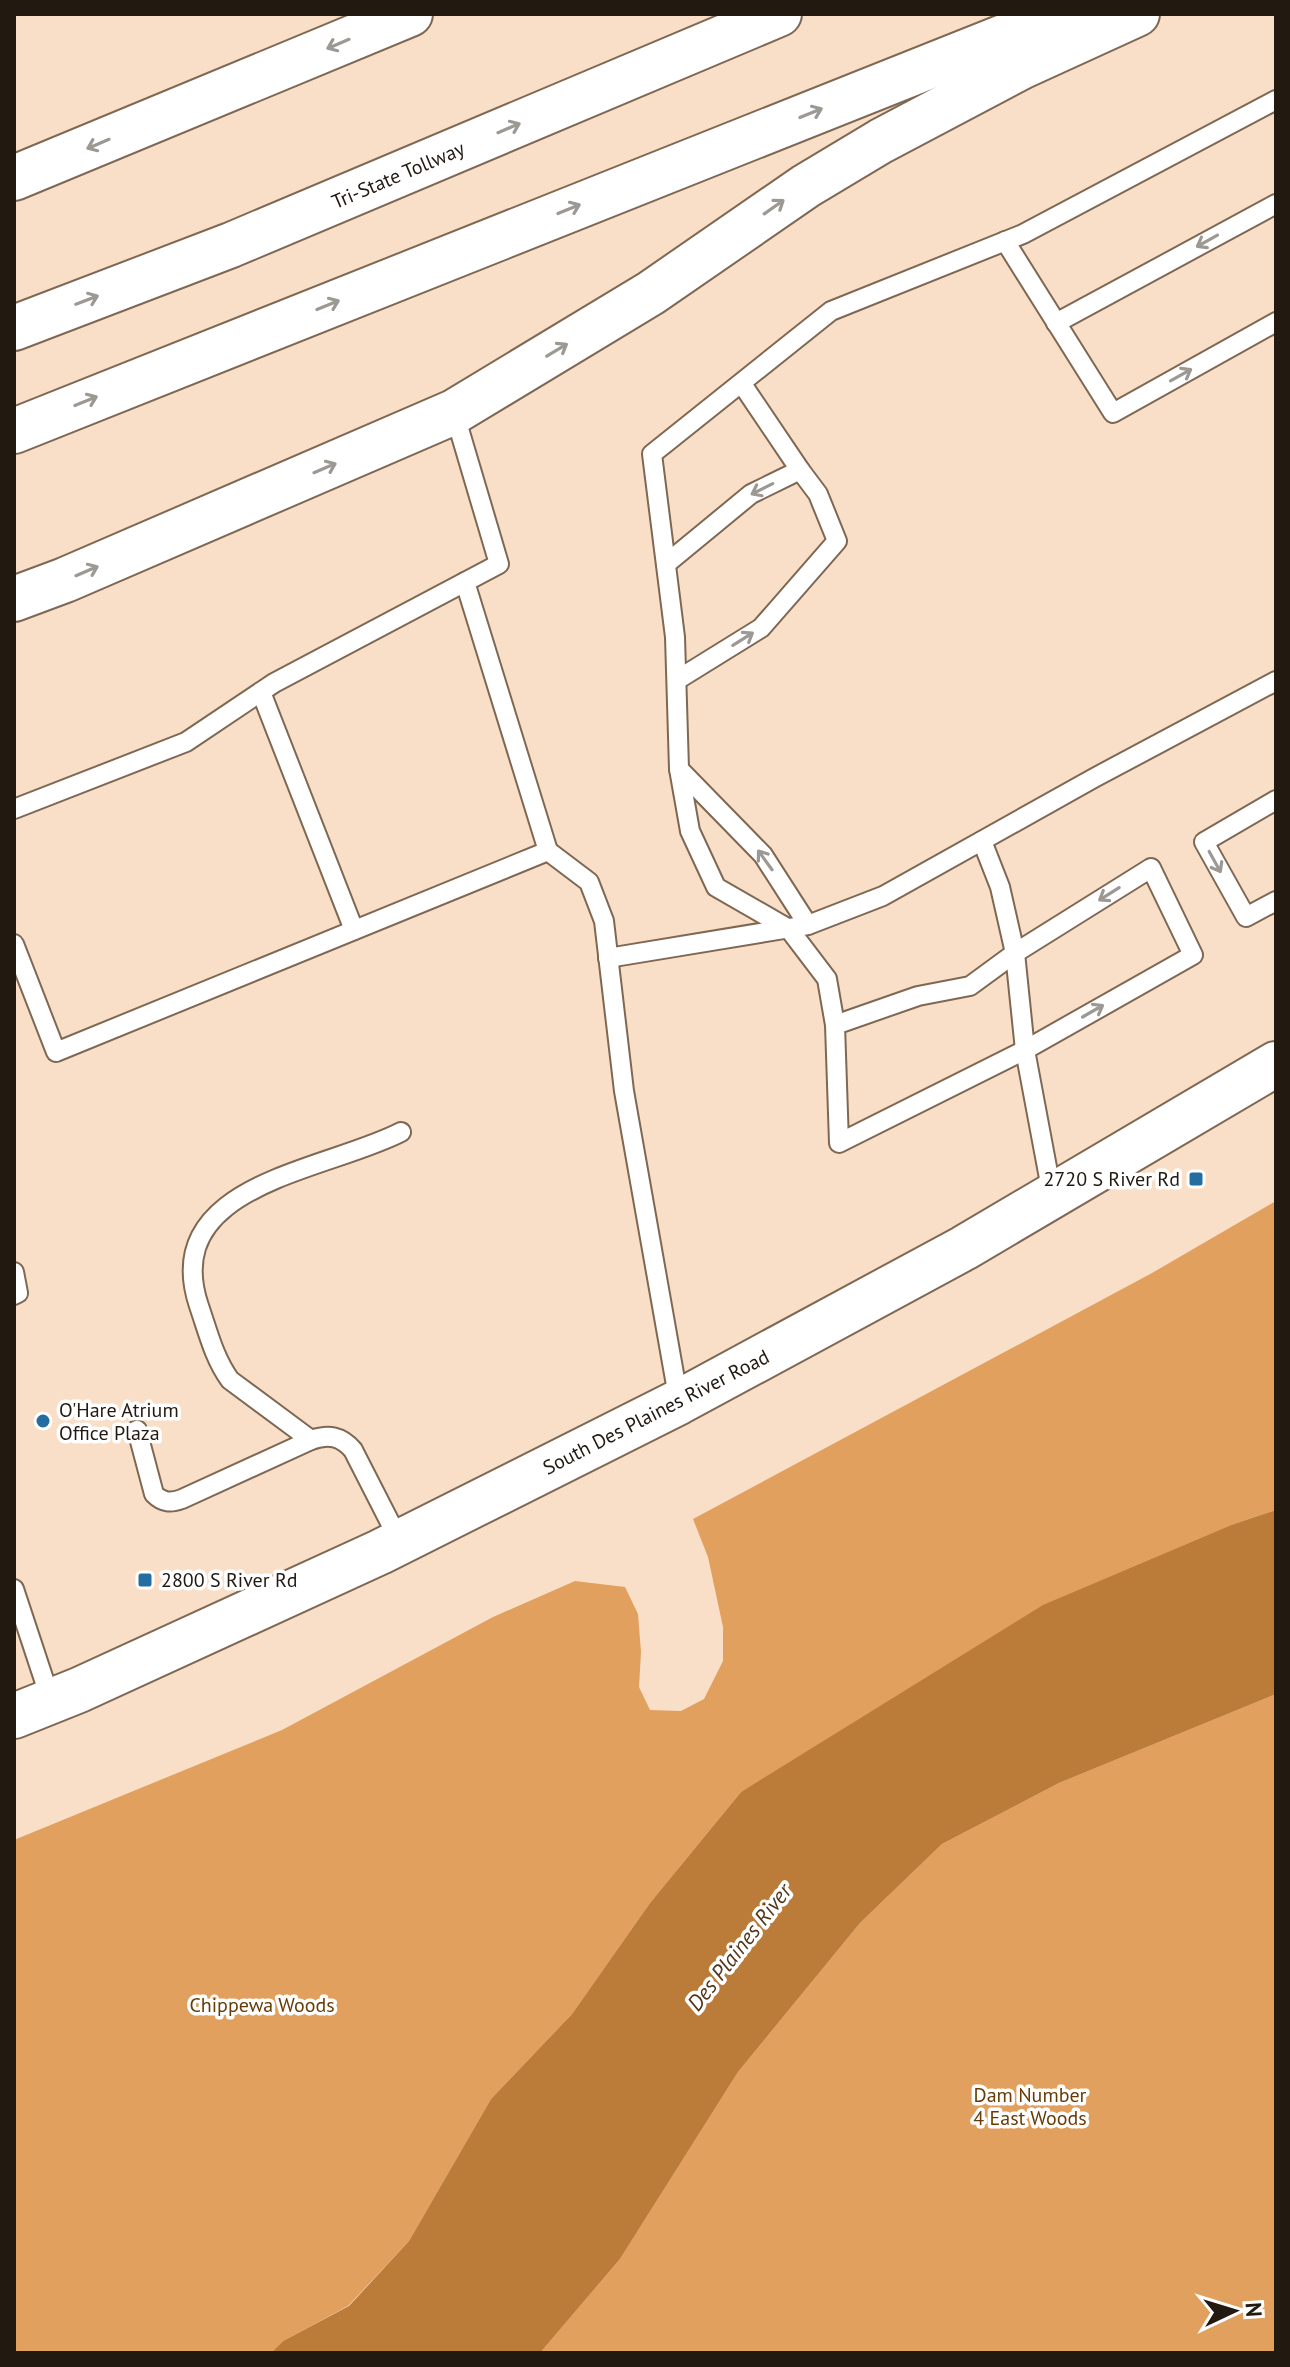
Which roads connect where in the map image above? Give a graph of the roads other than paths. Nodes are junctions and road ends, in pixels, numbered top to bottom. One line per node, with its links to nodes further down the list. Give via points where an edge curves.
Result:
1 (410, 14): 6 (main road, one-way to 6)
2 (779, 14): 11 (main road, Tri-State Tollway, one-way to 2, via 231,245)
3 (1061, 14): 14 (main road, one-way to 3)
4 (1137, 14): 13 (main road, one-way to 4, via 651,293 881,141 1021,67)
5 (1276, 100): 8 (lane)
6 (14, 178)
7 (1276, 204): 10 (lane, one-way to 10)
8 (1005, 241): 10 (lane); 12 (lane, via 831,311)
9 (1276, 322): 10 (lane, one-way to 9, via 1113,413)
10 (1056, 323)
11 (14, 328)
12 (742, 384): 15 (lane); 16 (lane, via 652,454)
13 (454, 412): 17 (lane, via 499,564); 18 (main road, one-way to 13)
14 (14, 431)
15 (800, 470): 16 (lane, one-way to 16, via 751,494); 19 (lane, one-way to 15, via 761,628 837,541 818,494)
16 (666, 564): 19 (lane)
17 (465, 582): 21 (lane); 26 (lane)
18 (14, 599)
19 (677, 680): 22 (lane)
20 (1276, 681): 25 (lane)
21 (261, 692): 24 (lane, via 186,742); 29 (lane)
22 (679, 769): 28 (lane, one-way to 22, via 763,855); 28 (lane, via 690,831 716,887)
23 (1276, 800): 27 (lane, one-way to 27, via 1204,842 1246,917)
24 (14, 809)
25 (982, 841): 28 (lane, via 883,896); 31 (lane, via 1000,887)
26 (548, 851): 29 (lane); 32 (lane, via 589,882 604,921)
27 (1276, 901)
28 (798, 927): 32 (lane); 33 (lane, via 827,979)
29 (354, 930): 30 (lane, via 56,1052)
30 (14, 944)
31 (1015, 953): 33 (lane, via 970,986 918,996); 34 (lane); 34 (lane, one-way to 31, via 1193,955 1151,868)
32 (608, 958): 40 (lane, via 624,1091)
33 (835, 1025): 34 (lane, via 839,1143)
34 (1025, 1050): 37 (lane)
35 (1276, 1064): 37 (main road, South Des Plaines River Road)
36 (401, 1132): 42 (lane, via 242,1196 213,1217 197,1243 193,1287 216,1358 230,1380)
37 (1052, 1196): 40 (main road, South Des Plaines River Road)
38 (14, 1272): 39 (lane)
39 (14, 1295)
40 (679, 1402): 43 (main road, South Des Plaines River Road)
41 (137, 1430): 42 (lane, via 154,1494 167,1502)
42 (311, 1440): 43 (lane, via 337,1437 353,1450)
43 (400, 1542): 45 (main road, South Des Plaines River Road)
44 (14, 1589): 45 (lane)
45 (32, 1709)

